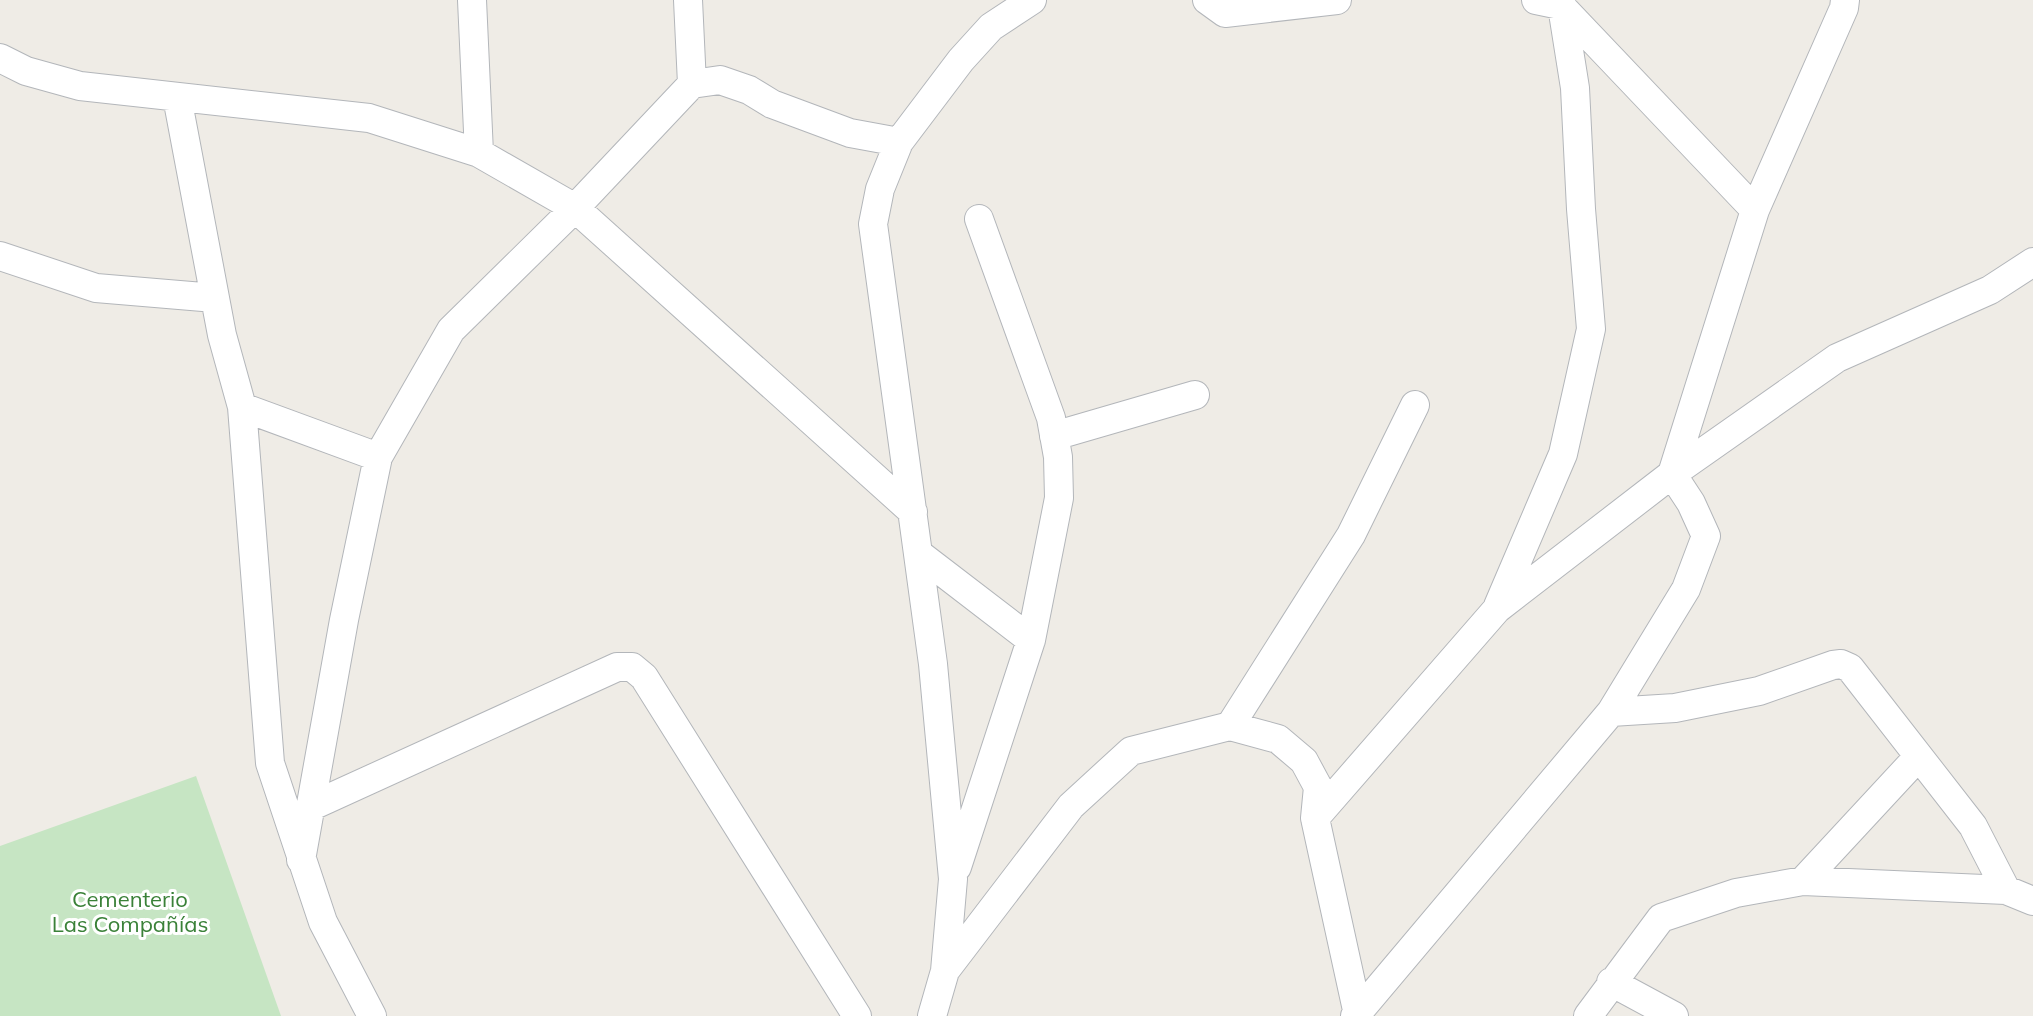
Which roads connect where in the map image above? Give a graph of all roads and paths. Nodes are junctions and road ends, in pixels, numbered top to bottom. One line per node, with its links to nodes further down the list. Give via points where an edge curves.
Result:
1 (472, 0): 12 (street)
2 (688, 0): 9 (street)
3 (1032, 0): 11 (street, via 991,27)
4 (1207, 0): 5 (street, via 1225,13)
5 (1337, 0)
6 (1845, 0): 14 (street)
7 (1552, 2): 14 (street); 27 (street, via 1575,88 1591,329 1563,454)
8 (0, 58): 10 (street, via 26,71 80,86)
9 (692, 84): 11 (street, via 720,80 850,132); 13 (street)
10 (177, 97): 12 (street, via 369,118); 18 (street)
11 (899, 142): 25 (street, via 880,189 873,224)
12 (479, 153): 13 (street)
13 (575, 208): 23 (street, via 451,330); 25 (street)
14 (1755, 210): 24 (street)
15 (979, 219): 22 (street, via 1052,418)
16 (0, 256): 18 (street, via 96,288)
17 (2033, 262): 24 (street, via 1990,290 1837,358)
18 (215, 298): 21 (street)
19 (1195, 395): 22 (street)
20 (1415, 405): 30 (street, via 1351,535)
21 (242, 407): 23 (street); 34 (street, via 270,763)
22 (1054, 436): 28 (street, via 1059,498)
23 (378, 457): 32 (street, via 344,620)
24 (1672, 474): 27 (street); 29 (street, via 1706,536 1686,589)
25 (914, 512): 26 (street)
26 (919, 554): 28 (street); 35 (street)
27 (1497, 609): 33 (street)
28 (1031, 640): 35 (street)
29 (1611, 712): 31 (street, via 1686,706 1759,691 1841,664 1850,668); 41 (street)
30 (1230, 726): 33 (street, via 1278,739 1304,760 1318,787); 39 (street, via 1131,751 1071,806)
31 (1918, 757): 36 (street); 37 (street, via 1973,826)
32 (312, 806): 34 (street); 43 (street, via 617,667 633,667 644,677)
33 (1315, 818): 41 (street)
34 (301, 860): 42 (street, via 323,922)
35 (953, 879): 39 (street)
36 (1803, 881): 37 (street); 40 (street, via 1736,893 1661,918)
37 (2006, 890): 38 (street)
38 (2033, 901)
39 (945, 971): 44 (street)
40 (1611, 982): 45 (street); 46 (street)
41 (1356, 1013)
42 (372, 1016)
43 (857, 1016)
44 (932, 1016)
45 (1588, 1016)
46 (1674, 1016)

